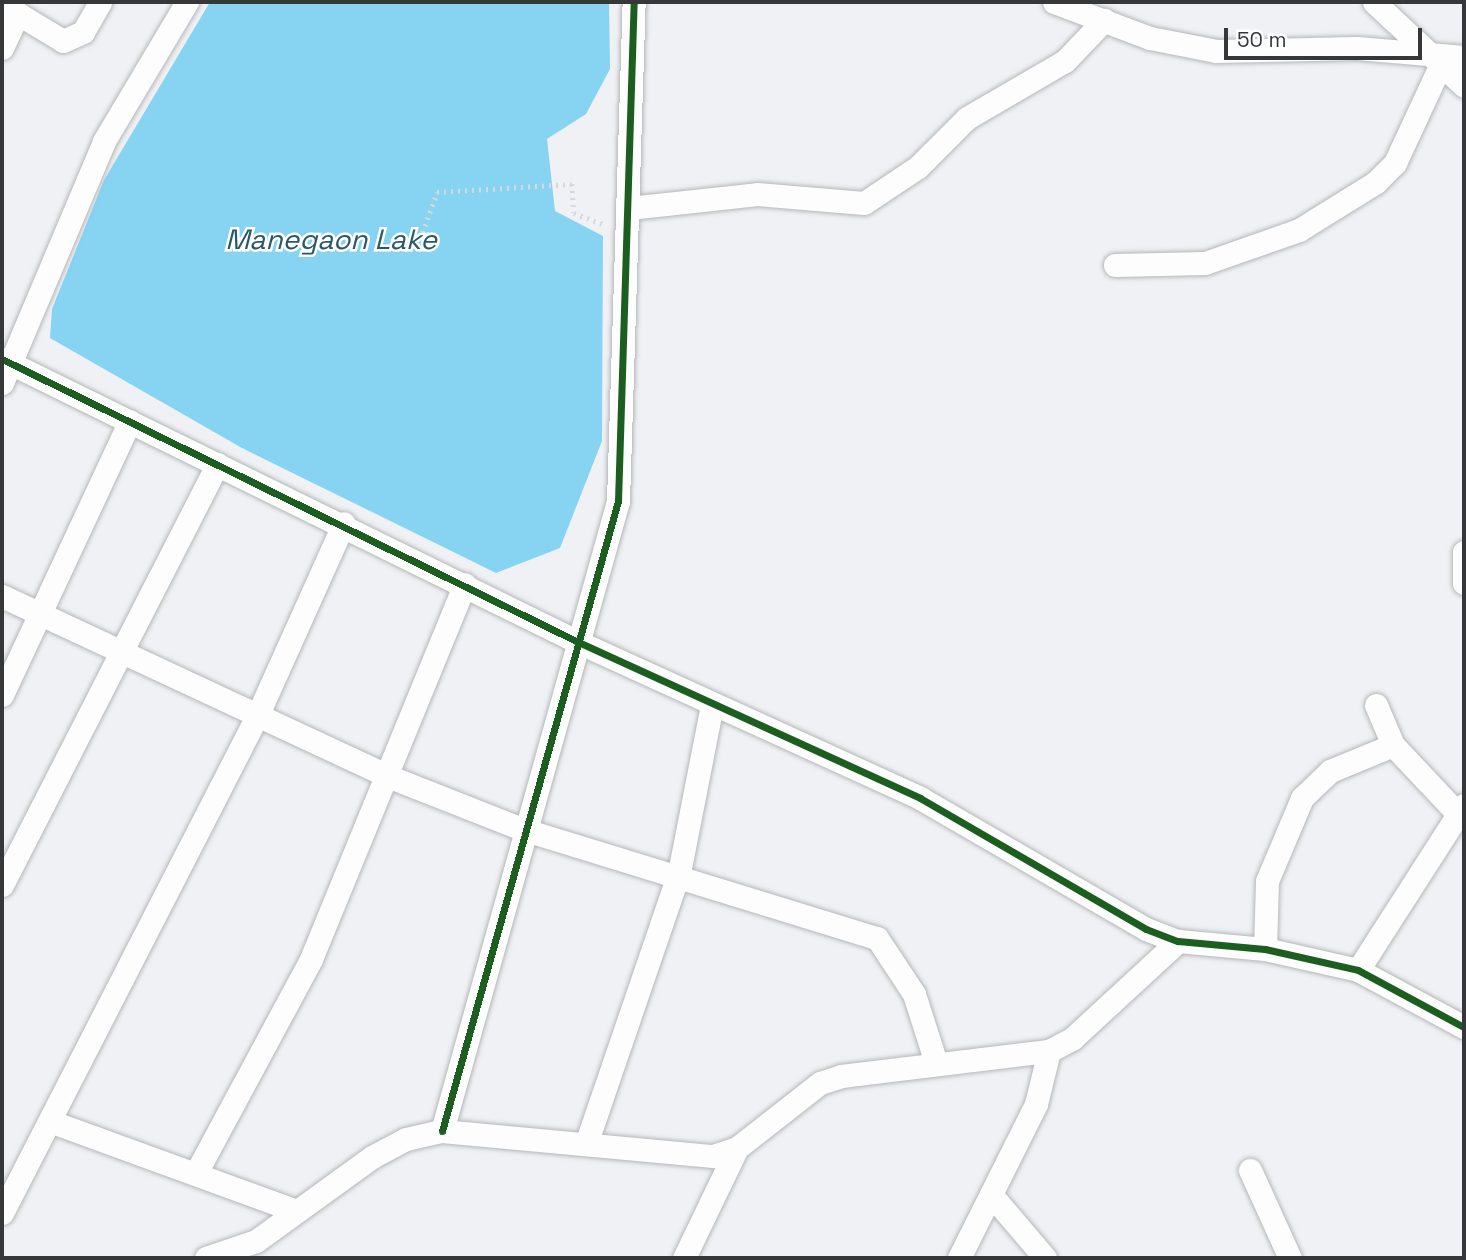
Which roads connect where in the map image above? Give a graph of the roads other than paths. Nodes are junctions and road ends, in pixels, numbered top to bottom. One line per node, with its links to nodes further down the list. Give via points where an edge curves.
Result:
1 (100, 2): 6 (street, via 74,39 63,40)
2 (187, 2): 14 (street, via 104,141)
3 (634, 2): 12 (street)
4 (1054, 2): 7 (street)
5 (1374, 2): 10 (street)
6 (10, 9): 8 (street)
7 (1104, 20): 10 (street, via 1150,38 1216,51 1357,48); 12 (street, via 1065,61 967,118 918,167 864,203 738,195)
8 (2, 48)
9 (1464, 57): 10 (street)
10 (1437, 62): 11 (street); 13 (street, via 1395,163 1376,182 1299,230 1205,263)
11 (1464, 86)
12 (629, 208): 23 (street, via 618,501)
13 (1115, 265)
14 (5, 368): 15 (street)
15 (130, 421): 16 (street); 22 (street)
16 (217, 464): 17 (street); 24 (street)
17 (344, 523): 20 (street); 28 (street)
18 (1464, 553): 19 (street)
19 (1464, 583)
20 (465, 584): 23 (street); 30 (street)
21 (2, 596): 22 (street)
22 (44, 615): 24 (street); 25 (street)
23 (576, 641): 26 (street); 32 (street)
24 (121, 655): 28 (street); 34 (street)
25 (2, 695)
26 (712, 705): 33 (street); 35 (street, via 920,798)
27 (1376, 705): 29 (street)
28 (258, 714): 30 (street); 41 (street)
29 (1393, 745): 31 (street); 36 (street, via 1330,771 1302,798 1269,870)
30 (385, 775): 32 (street); 46 (street, via 311,959)
31 (1461, 809): 37 (street)
32 (522, 829): 33 (street); 42 (street)
33 (679, 873): 40 (street, via 877,938 914,994); 43 (street)
34 (2, 886)
35 (1178, 941): 36 (street); 39 (street, via 1073,1038)
36 (1265, 949): 37 (street)
37 (1358, 971): 38 (street)
38 (1464, 1027)
39 (1049, 1051): 40 (street); 47 (street, via 1036,1104)
40 (936, 1063): 44 (street, via 820,1083)
41 (52, 1122): 46 (street); 49 (street)
42 (442, 1131): 43 (street); 48 (street, via 372,1157)
43 (586, 1144): 44 (street, via 691,1155)
44 (737, 1148): 51 (street)
45 (1250, 1170): 54 (street)
46 (197, 1171): 48 (street)
47 (994, 1198): 52 (street); 53 (street)
48 (296, 1211): 50 (street, via 240,1250)
49 (2, 1213)
50 (206, 1258)
51 (684, 1258)
52 (959, 1258)
53 (1045, 1258)
54 (1290, 1258)

